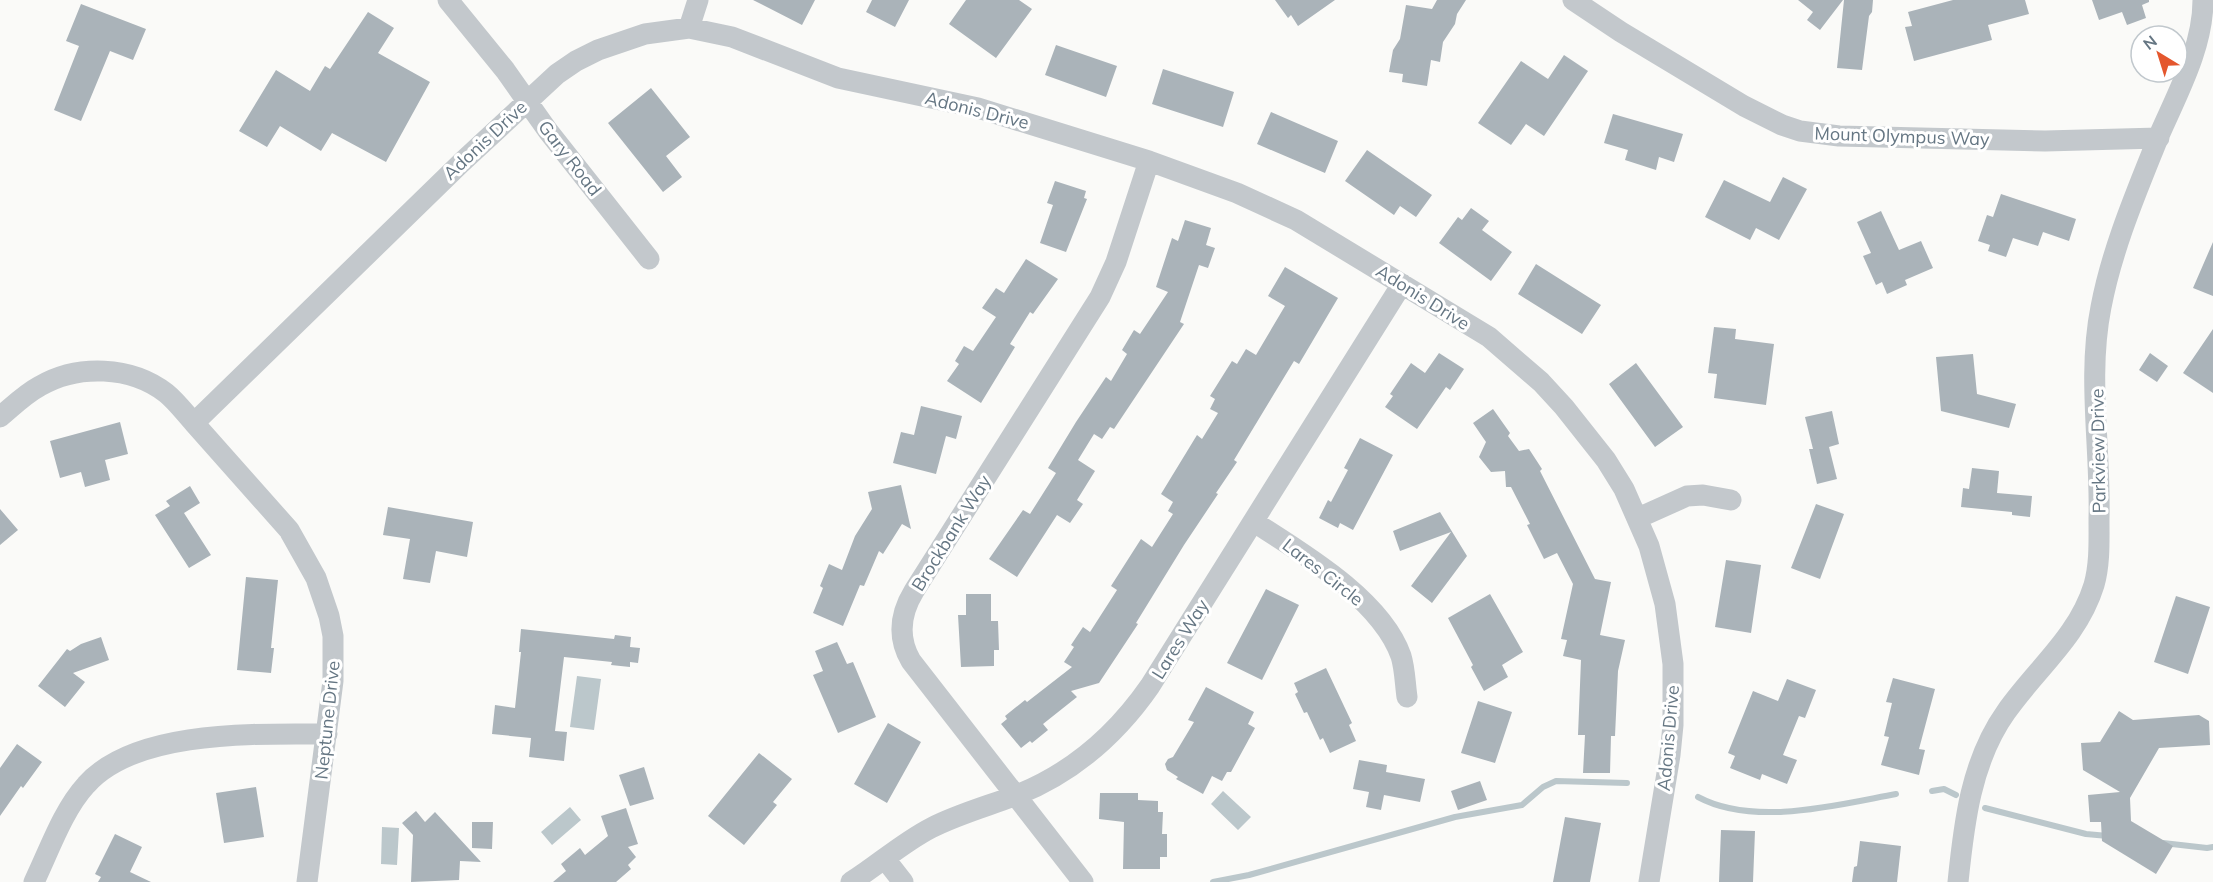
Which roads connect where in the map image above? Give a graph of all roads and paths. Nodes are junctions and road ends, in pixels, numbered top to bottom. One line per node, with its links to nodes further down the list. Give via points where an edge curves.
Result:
1 (448, 0): 6 (street, Gary Road)
2 (698, 0): 5 (street)
3 (1573, 0): 7 (street, Mount Olympus Way, via 1744,106 1800,131 1839,136 2033,141)
4 (2203, 0): 7 (street, Parkview Drive, via 2203,17 2190,62)
5 (689, 28): 6 (street, Adonis Drive, via 645,34 598,50 557,74); 8 (street, Adonis Drive, via 742,40 838,78 978,108)
6 (527, 101): 9 (street, Gary Road); 12 (street, Adonis Drive)
7 (2159, 138): 26 (street, Parkview Drive, via 2110,265 2100,310 2095,425 2099,551 2095,582 2086,608 2067,639 2025,686 1988,742 1976,771)
8 (1149, 161): 10 (street, Adonis Drive, via 1267,206); 18 (street, Brockbank Way, via 1116,262 1100,297 914,591 902,618 901,636 911,661)
9 (649, 259)
10 (1402, 284): 14 (street, Adonis Drive, via 1489,338 1541,382 1599,451); 15 (street, Lares Way)
11 (0, 417): 12 (street, via 28,393 53,379 102,371 152,384 167,393)
12 (195, 423): 17 (street, Neptune Drive, via 289,530 324,597 333,636)
13 (1731, 501): 14 (street, via 1687,496)
14 (1638, 518): 25 (street, Adonis Drive, via 1663,594 1673,664 1670,755)
15 (1254, 522): 16 (street, Lares Circle, via 1321,566 1373,612 1397,647); 18 (street, Lares Way, via 1123,722 1070,768)
16 (1407, 697)
17 (327, 734): 20 (street, via 246,734 199,739 152,748 110,765 91,779 78,796); 21 (street, Neptune Drive)
18 (1016, 796): 19 (street, Lares Way, via 932,828); 24 (street, Brockbank Way)
19 (885, 859): 22 (street, Lares Way); 23 (street)
20 (34, 882)
21 (307, 882)
22 (851, 882)
23 (903, 882)
24 (1083, 882)
25 (1649, 882)
26 (1958, 882)

